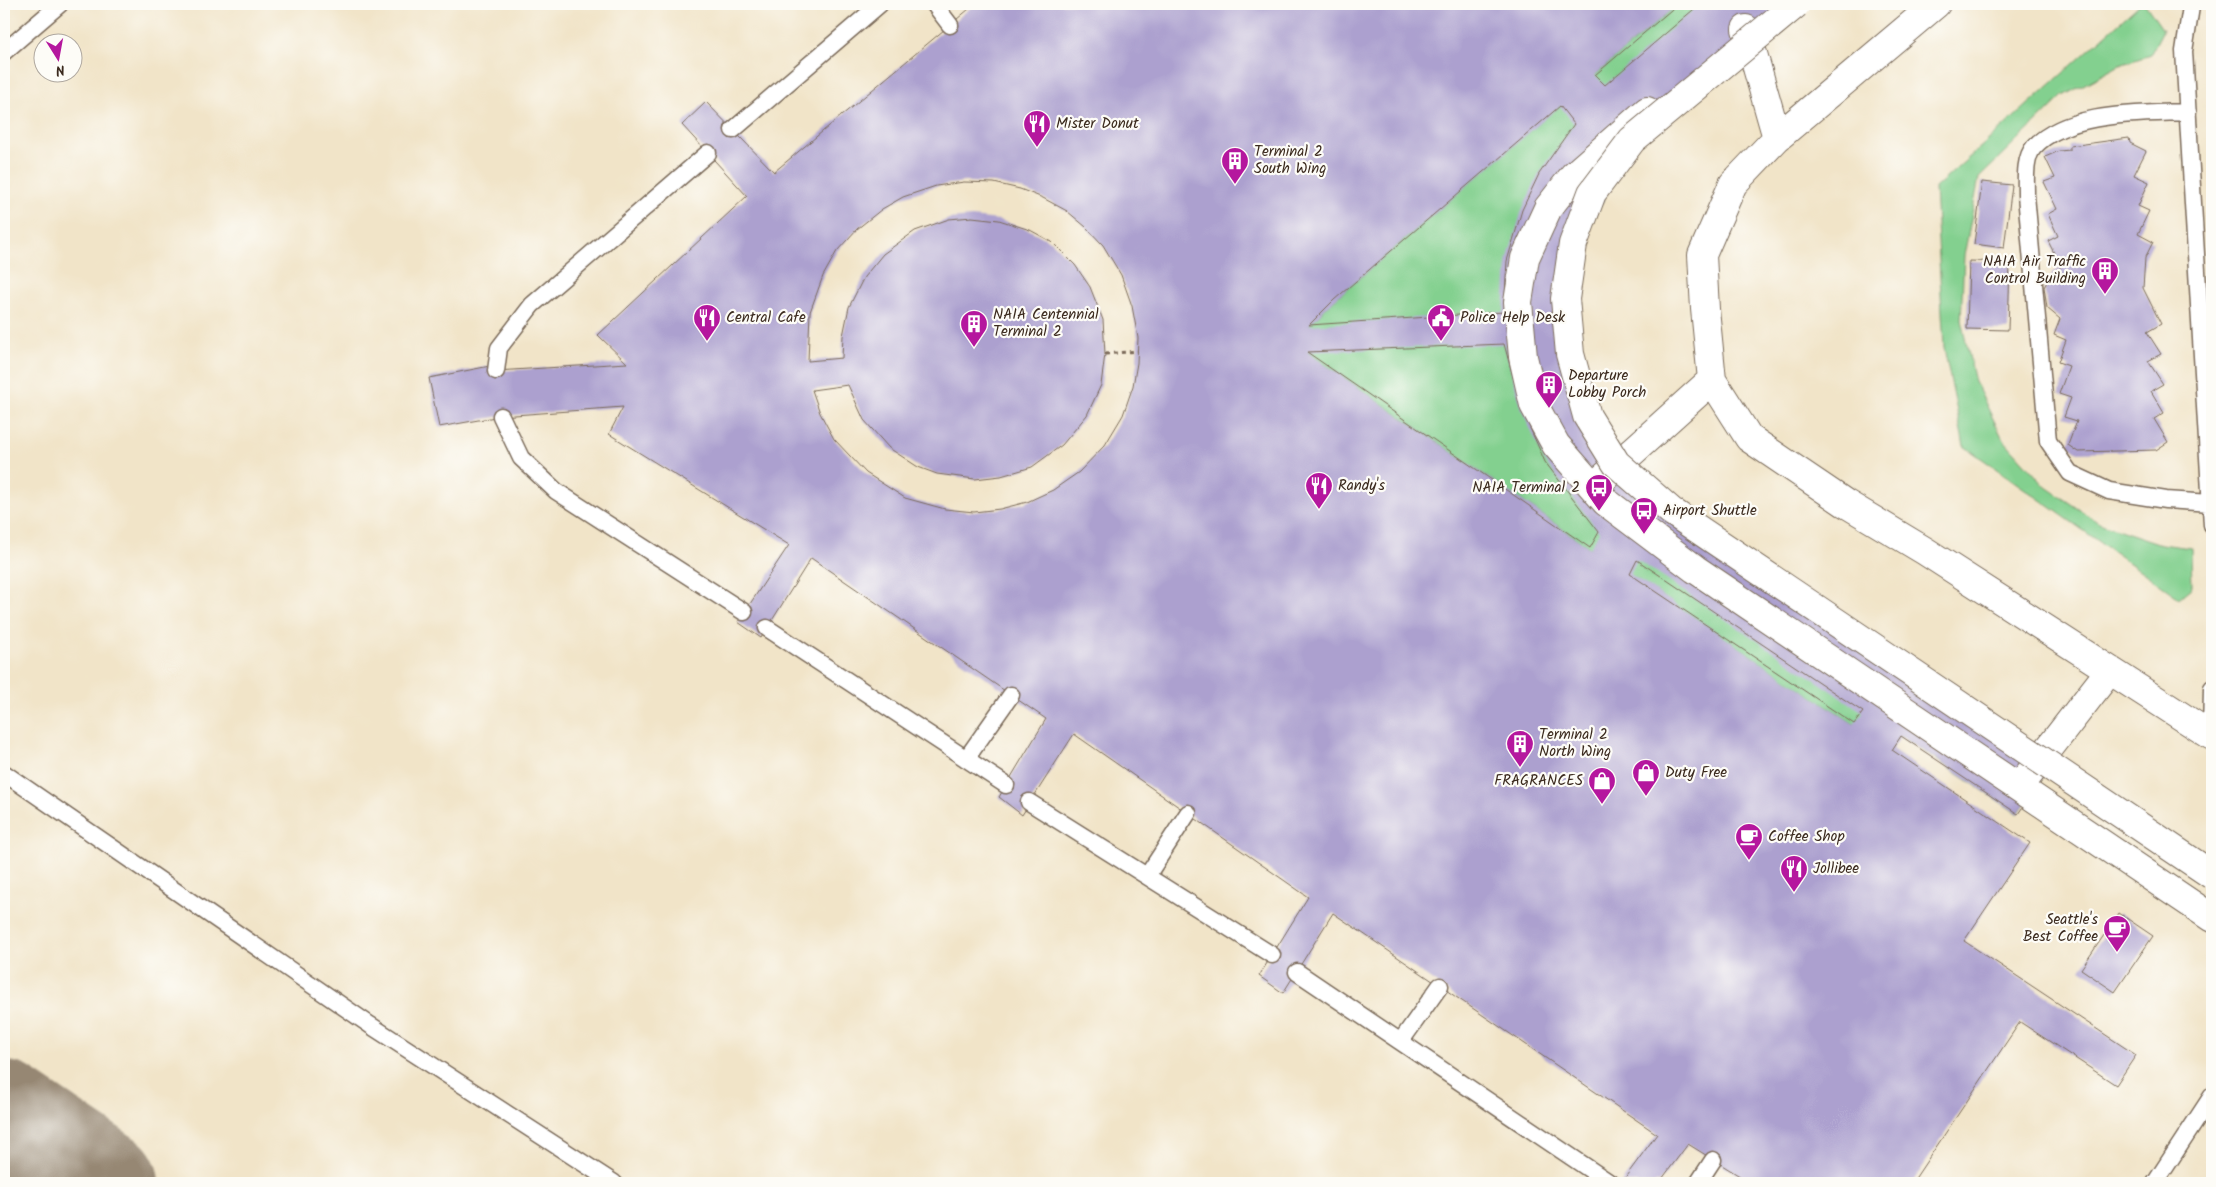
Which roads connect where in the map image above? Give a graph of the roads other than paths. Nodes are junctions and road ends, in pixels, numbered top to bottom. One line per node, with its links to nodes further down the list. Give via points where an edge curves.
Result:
1 (60, 4): 10 (lane)
2 (880, 4): 12 (lane)
3 (934, 4): 8 (lane)
4 (1777, 4): 9 (main road)
5 (1796, 4): 33 (main road, bridge, via 1632,140 1592,192 1573,244 1565,299 1570,354 1587,416 1616,463 1671,511)
6 (1936, 4): 13 (main road)
7 (2188, 4): 11 (lane, via 2191,7 2184,51)
8 (950, 24)
9 (1746, 30): 13 (main road); 18 (main road, via 1574,175 1548,208 1525,258 1518,302 1523,357 1534,405 1556,444)
10 (4, 52)
11 (2188, 112): 19 (lane); 19 (lane, via 2099,118 2062,127 2033,148 2026,170 2026,195 2048,441 2070,473 2109,491)
12 (733, 130)
13 (1777, 138): 16 (main road, via 1733,184 1702,255)
14 (708, 153): 15 (lane, via 532,305 499,348)
15 (496, 371)
16 (1712, 380): 18 (main road); 23 (main road, via 1750,438 1844,503)
17 (501, 416): 21 (lane, via 521,458 556,491)
18 (1593, 487): 30 (main road, via 1606,502 1695,569)
19 (2211, 503): 20 (lane)
20 (2212, 525)
21 (744, 612)
22 (767, 628): 27 (lane)
23 (2110, 670): 26 (main road); 30 (main road)
24 (2212, 688): 26 (lane)
25 (1011, 694): 27 (lane)
26 (2211, 736)
27 (966, 759): 29 (lane)
28 (4, 773): 42 (lane, via 370,1025)
29 (1006, 785)
30 (2019, 787): 35 (main road)
31 (1029, 802): 34 (lane)
32 (1188, 813): 34 (lane)
33 (2212, 875)
34 (1147, 876): 36 (lane)
35 (2212, 918)
36 (1272, 955)
37 (1297, 972): 39 (lane)
38 (1440, 986): 39 (lane)
39 (1401, 1041): 43 (lane)
40 (2212, 1096): 45 (lane)
41 (1713, 1160): 44 (lane)
42 (614, 1183)
43 (1610, 1183)
44 (1698, 1183)
45 (2155, 1183)

